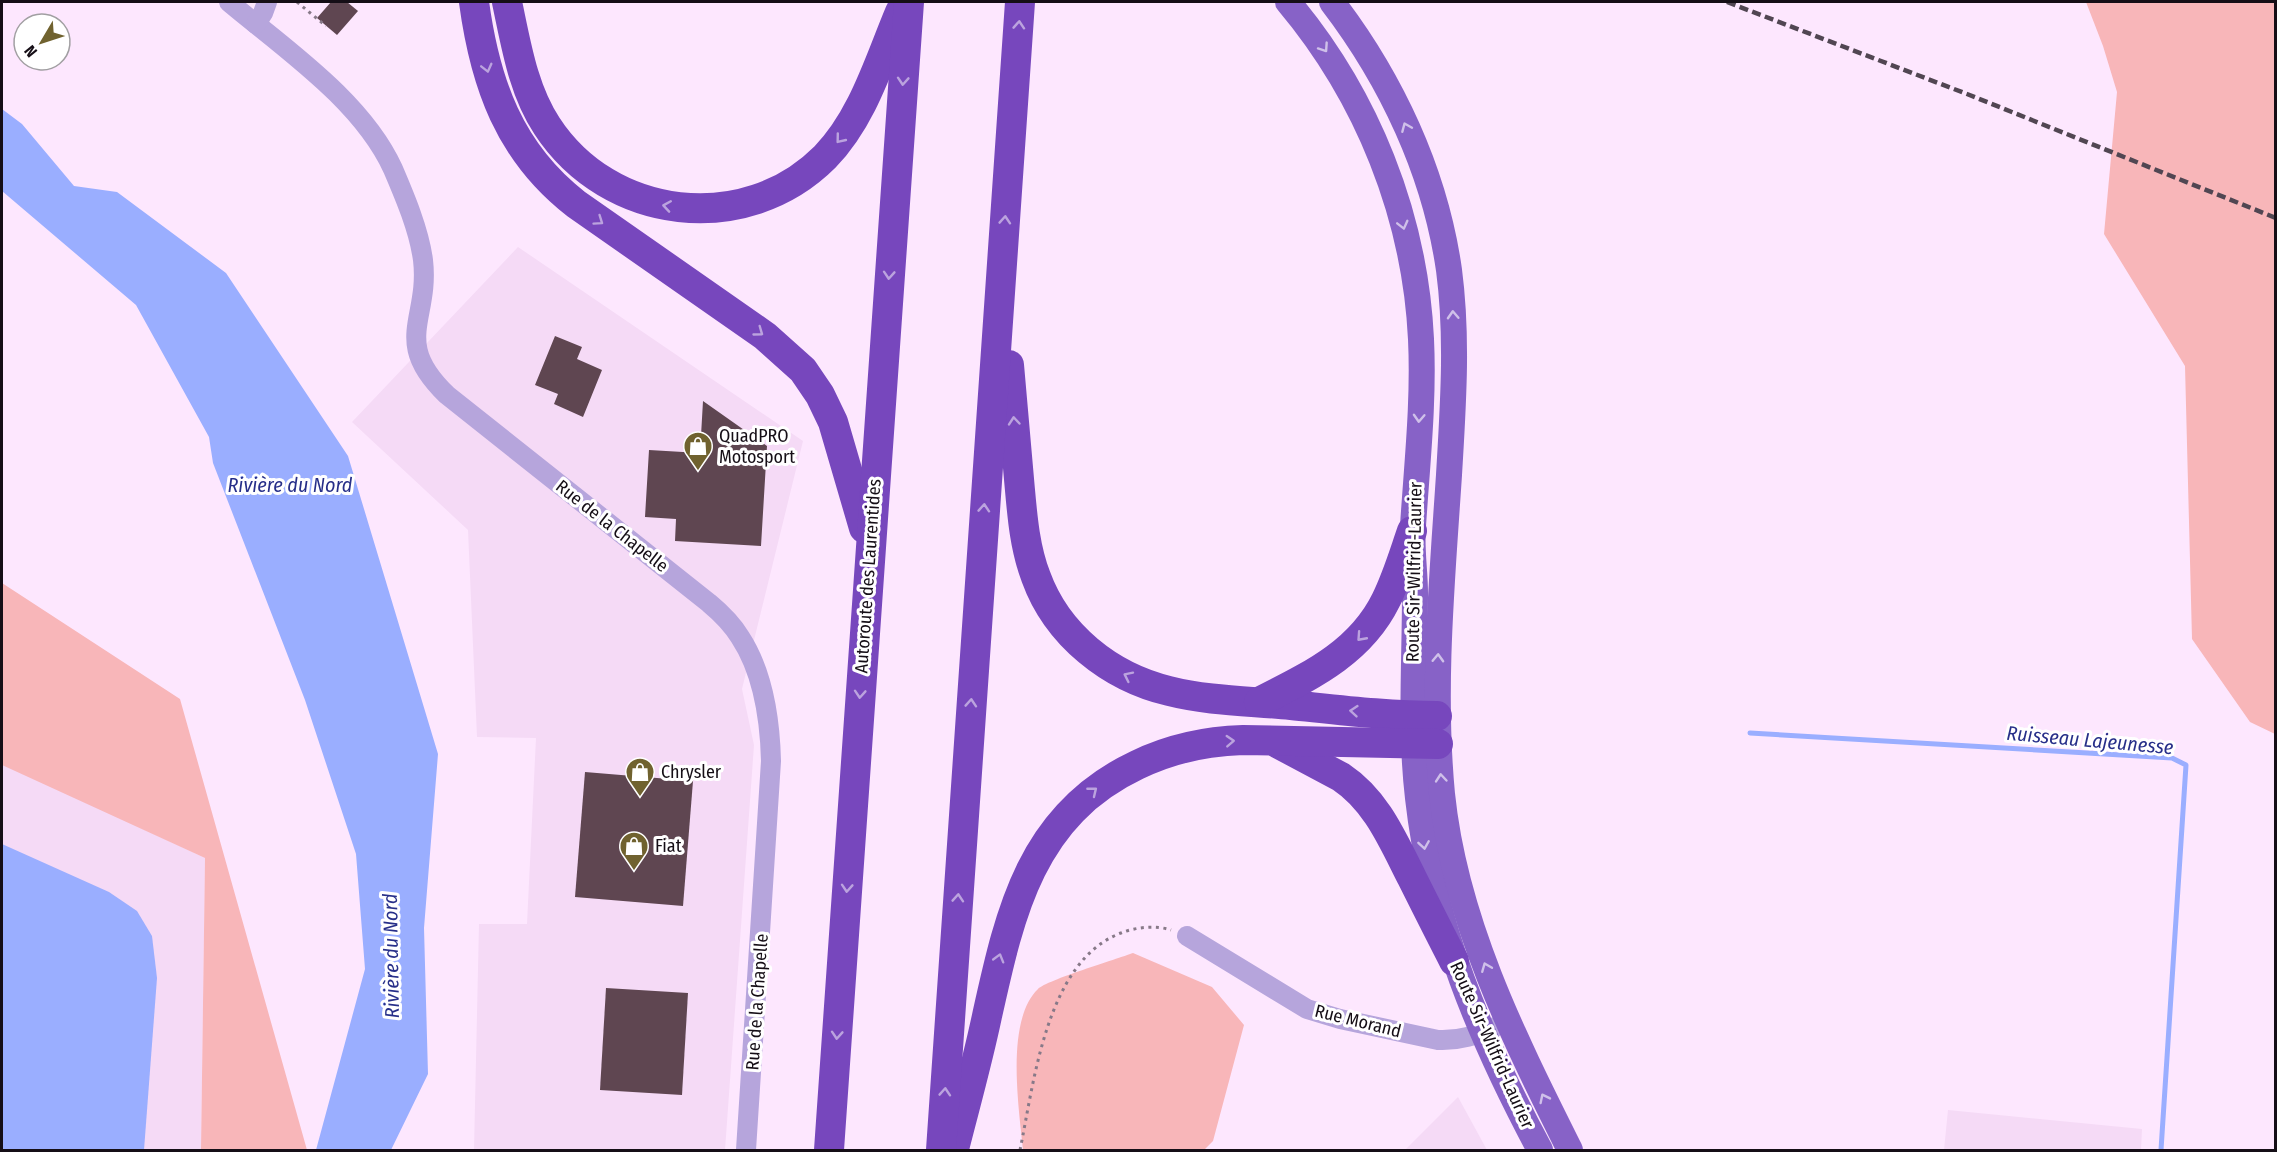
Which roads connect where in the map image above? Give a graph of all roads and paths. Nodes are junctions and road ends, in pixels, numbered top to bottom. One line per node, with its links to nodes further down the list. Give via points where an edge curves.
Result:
1 (229, 2): 10 (street, Rue de la Chapelle)
2 (267, 2): 10 (street)
3 (297, 2): 11 (path)
4 (474, 2): 14 (highway, one-way to 14, via 499,106 512,132 541,171 590,214 765,336 811,380 838,436)
5 (507, 2): 6 (highway, one-way to 5, via 863,101 847,130 825,156 794,181 756,199 722,207 689,208 652,203 615,188 557,139 529,89)
6 (907, 2): 14 (highway, Autoroute des Laurentides, one-way to 14)
7 (1020, 2): 12 (highway, one-way to 7)
8 (1288, 2): 13 (main road, Route Sir-Wilfrid-Laurier, one-way to 13, via 1332,60 1360,108 1391,182 1410,252 1421,339)
9 (1332, 2): 16 (main road, Route Sir-Wilfrid-Laurier, one-way to 9, via 1438,641 1455,374 1449,271 1432,198 1406,126 1383,78)
10 (256, 24): 22 (street, Rue de la Chapelle, via 355,111 389,162 416,231 423,262 416,343 427,374 447,395 715,609 740,637 751,658 765,709 771,771)
11 (326, 26)
12 (1001, 278): 15 (highway, one-way to 12, via 1184,694 1135,679 1082,646 1051,608 1036,579 1026,544); 24 (highway, one-way to 12)
13 (1412, 531): 15 (highway, one-way to 15, via 1392,588 1356,644 1329,664); 16 (main road, Route Sir-Wilfrid-Laurier)
14 (870, 552): 23 (highway, Autoroute des Laurentides, one-way to 23)
15 (1259, 702): 16 (highway, one-way to 15)
16 (1425, 730): 17 (highway); 19 (main road, Route Sir-Wilfrid-Laurier, one-way to 19, via 1418,801 1428,870); 20 (main road, Route Sir-Wilfrid-Laurier, one-way to 16, via 1458,884)
17 (1274, 742): 19 (highway, via 1341,777 1371,805 1396,844); 25 (highway, one-way to 17, via 1014,909 1053,832 1096,789 1154,757 1213,742)
18 (1187, 936): 21 (street, Rue Morand, via 1289,999 1323,1014 1438,1040 1459,1040); 26 (path, via 1168,928 1130,929 1099,944 1077,968 1047,1023)
19 (1454, 961): 21 (main road, Route Sir-Wilfrid-Laurier)
20 (1508, 1021): 21 (street, Rue Morand); 28 (main road, Route Sir-Wilfrid-Laurier, one-way to 20)
21 (1482, 1032): 27 (main road, Route Sir-Wilfrid-Laurier)
22 (746, 1150)
23 (829, 1150)
24 (941, 1150)
25 (954, 1150)
26 (1020, 1150)
27 (1540, 1150)
28 (1570, 1150)

